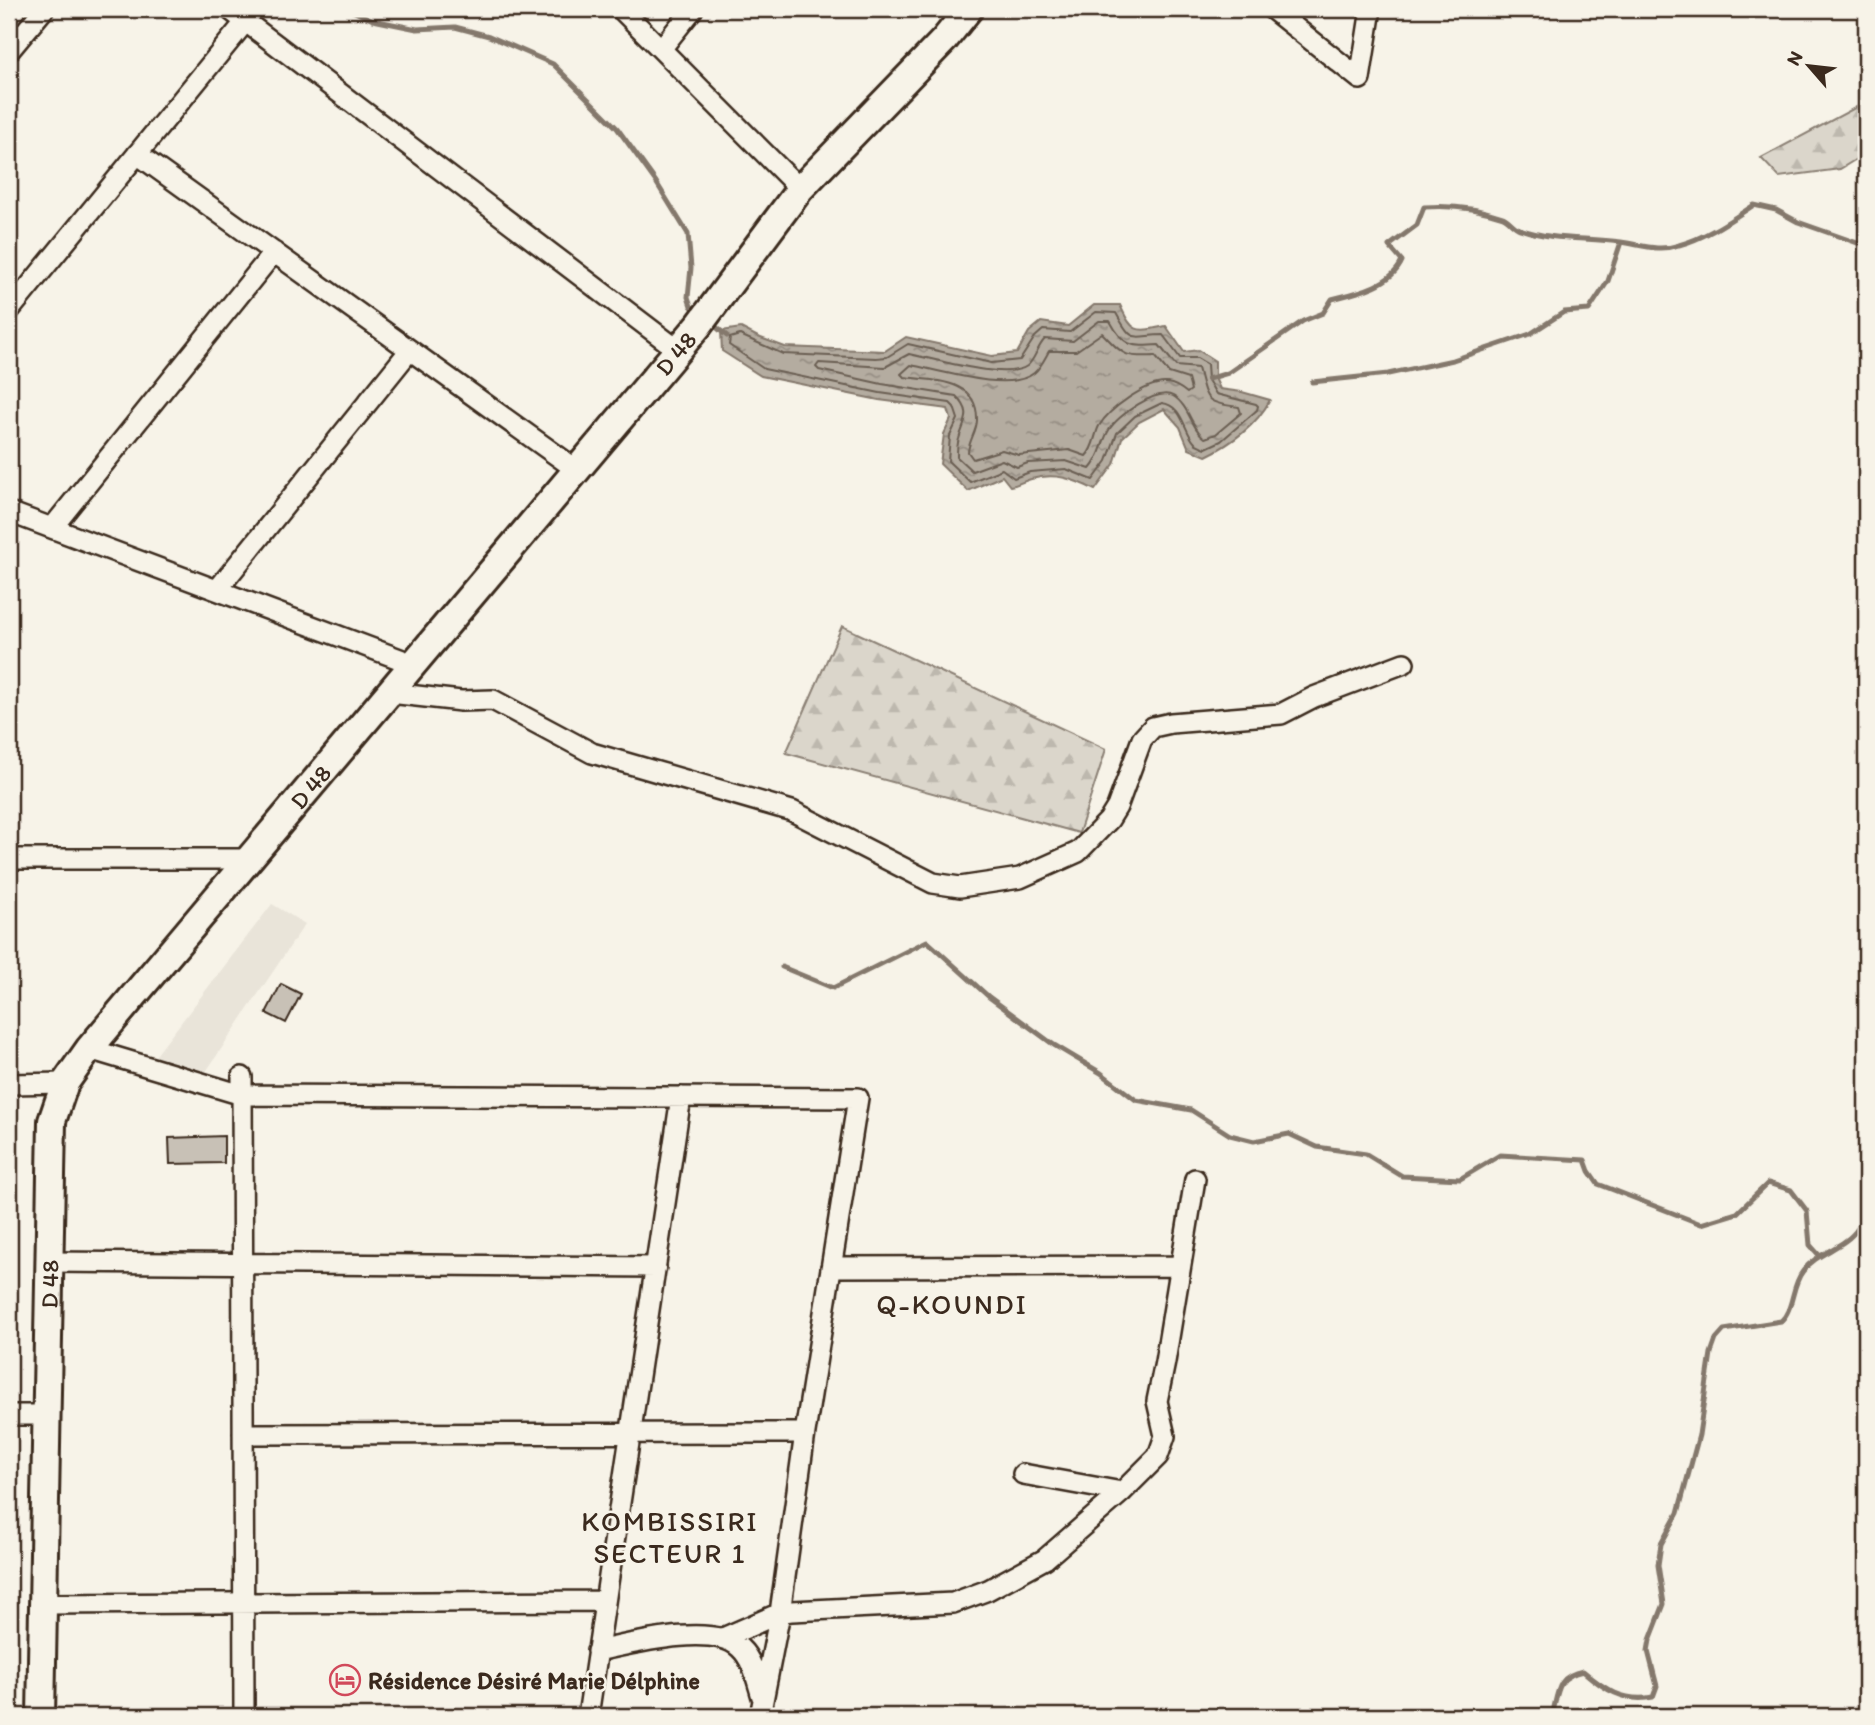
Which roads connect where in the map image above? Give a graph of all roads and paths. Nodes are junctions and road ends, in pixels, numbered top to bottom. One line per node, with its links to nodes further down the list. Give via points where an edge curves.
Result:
1 (44, 9): 10 (street)
2 (229, 9): 8 (street)
3 (621, 9): 9 (street)
4 (694, 9): 9 (street)
5 (970, 9): 12 (street, D 48)
6 (1272, 9): 7 (street, via 1360,79)
7 (1371, 9)
8 (246, 21): 11 (street); 16 (street)
9 (661, 49): 12 (street)
10 (9, 51)
11 (137, 154): 13 (street); 14 (street)
12 (800, 189): 16 (street, D 48)
13 (274, 252): 15 (street); 19 (street)
14 (9, 311)
15 (410, 350): 17 (street); 20 (street)
16 (678, 350): 17 (street, D 48)
17 (577, 470): 22 (street, D 48)
18 (9, 512): 19 (street)
19 (52, 528): 20 (street)
20 (218, 590): 22 (street)
21 (1404, 663): 23 (street, via 1281,714 1153,727 1142,739 1117,807 1078,852 1020,878 960,887 933,883 792,811 592,753 493,700)
22 (413, 664): 23 (street, D 48)
23 (390, 693): 25 (street, D 48)
24 (9, 859): 25 (street)
25 (250, 859): 26 (street, D 48)
26 (89, 1049): 27 (street, D 48); 29 (street)
27 (65, 1083): 28 (street); 32 (street, D 48, via 52,1121)
28 (9, 1084)
29 (242, 1086): 30 (street); 33 (street)
30 (681, 1097): 34 (street); 36 (street, via 858,1098)
31 (1195, 1179): 35 (street)
32 (50, 1262): 33 (street); 38 (street, D 48)
33 (243, 1264): 34 (street); 40 (street)
34 (656, 1266): 41 (street)
35 (1180, 1266): 36 (street); 43 (street, via 1157,1401 1165,1436 1158,1456)
36 (831, 1268): 39 (street)
37 (9, 1415): 38 (street)
38 (47, 1415): 46 (street, D 48)
39 (805, 1433): 41 (street); 47 (street)
40 (243, 1434): 41 (street); 45 (street)
41 (631, 1434): 44 (street)
42 (1023, 1474): 43 (street)
43 (1122, 1492): 47 (street, via 1045,1559 953,1603)
44 (605, 1601): 45 (street); 49 (street)
45 (244, 1603): 46 (street); 52 (street)
46 (43, 1604): 51 (street, D 48)
47 (779, 1613): 48 (street); 50 (street)
48 (723, 1638): 49 (street, via 654,1639); 50 (street, via 741,1648 752,1667)
49 (597, 1651): 53 (street)
50 (762, 1708)
51 (41, 1716)
52 (244, 1716)
53 (587, 1716)

